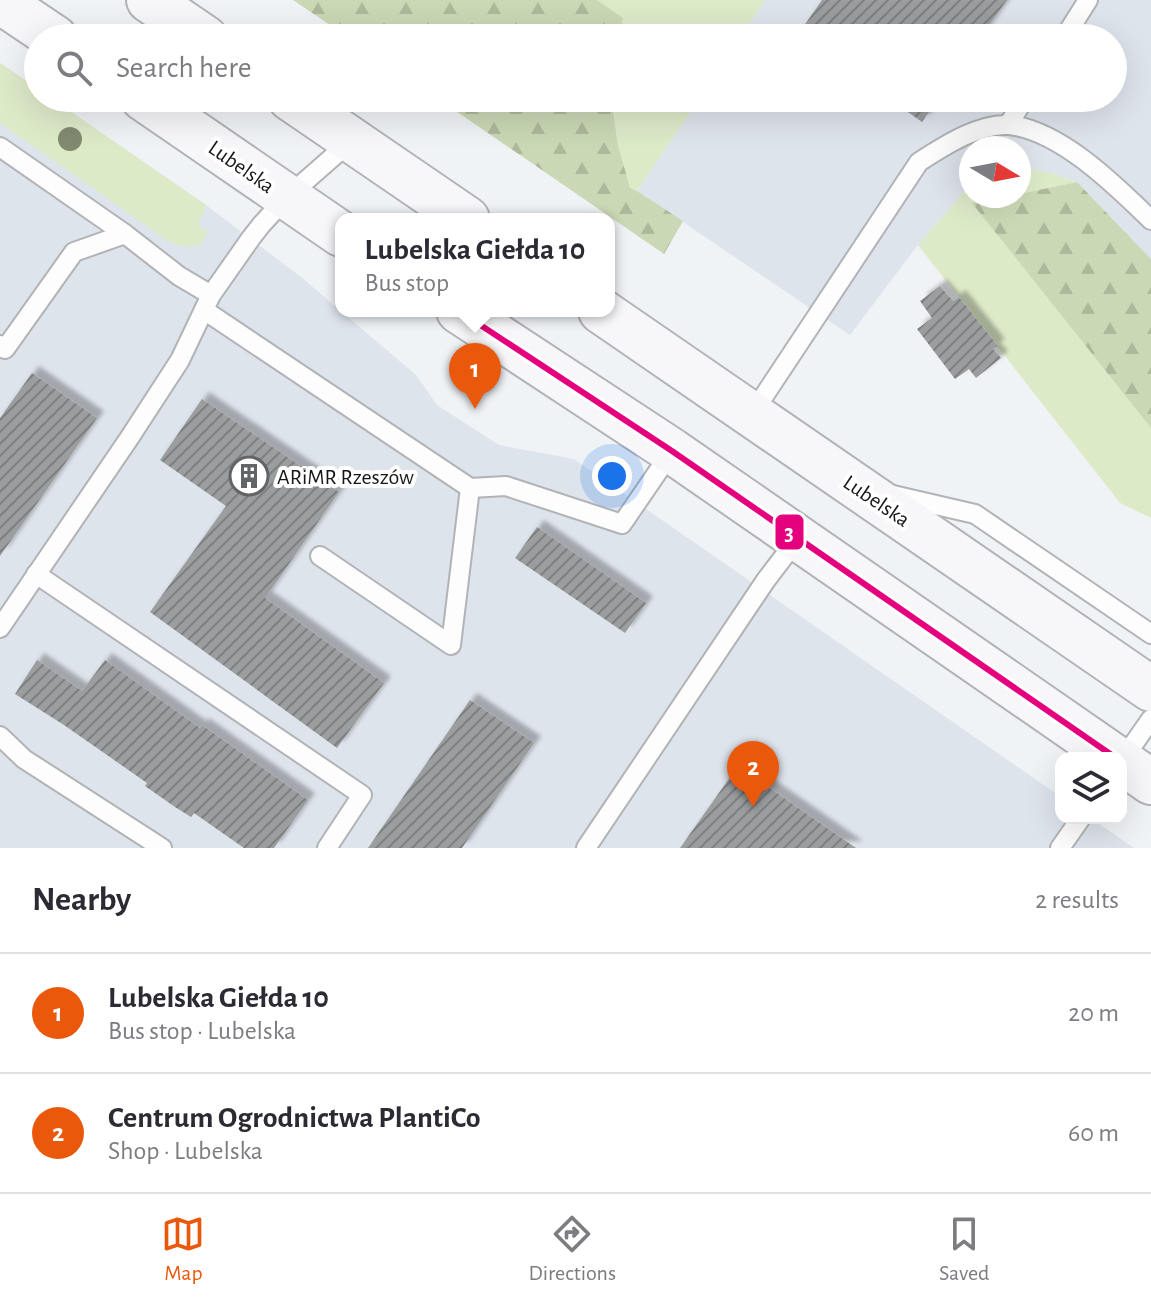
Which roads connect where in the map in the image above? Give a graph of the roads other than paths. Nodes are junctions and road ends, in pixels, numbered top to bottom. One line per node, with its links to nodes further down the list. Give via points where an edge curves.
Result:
1 (149, 0): 5 (main road)
2 (1088, 0): 6 (lane)
3 (0, 1): 4 (main road)
4 (34, 24)
5 (184, 24)
6 (1073, 24)
7 (163, 112): 13 (main road, Lubelska)
8 (310, 112): 11 (main road)
9 (1016, 112): 10 (lane)
10 (1008, 125): 15 (lane, via 1030,130 1082,158); 22 (lane, via 948,143 919,162)
11 (351, 141): 13 (lane); 14 (main road)
12 (0, 147): 17 (lane)
13 (286, 198): 16 (main road, Lubelska); 18 (lane)
14 (458, 213)
15 (1151, 220)
16 (335, 230)
17 (125, 234): 18 (lane); 21 (lane, via 74,252)
18 (208, 303): 25 (lane); 28 (lane, via 180,360)
19 (468, 317): 23 (main road)
20 (610, 317): 22 (main road, Lubelska)
21 (2, 350)
22 (752, 414): 24 (main road, Lubelska)
23 (672, 451): 25 (lane, via 622,524 506,486); 26 (main road)
24 (858, 486): 30 (lane, via 975,514); 31 (main road, Lubelska)
25 (470, 488): 27 (lane, via 451,645)
26 (798, 538): 34 (main road); 41 (lane)
27 (320, 556)
28 (36, 574): 29 (lane); 40 (lane, via 362,795)
29 (0, 628)
30 (1151, 634)
31 (1151, 689)
32 (1151, 719): 35 (lane)
33 (0, 736): 39 (lane, via 24,759)
34 (1107, 752)
35 (1127, 752)
36 (1127, 766): 37 (main road)
37 (1151, 782)
38 (1077, 824): 42 (lane)
39 (162, 848)
40 (327, 848)
41 (586, 848)
42 (1060, 848)

